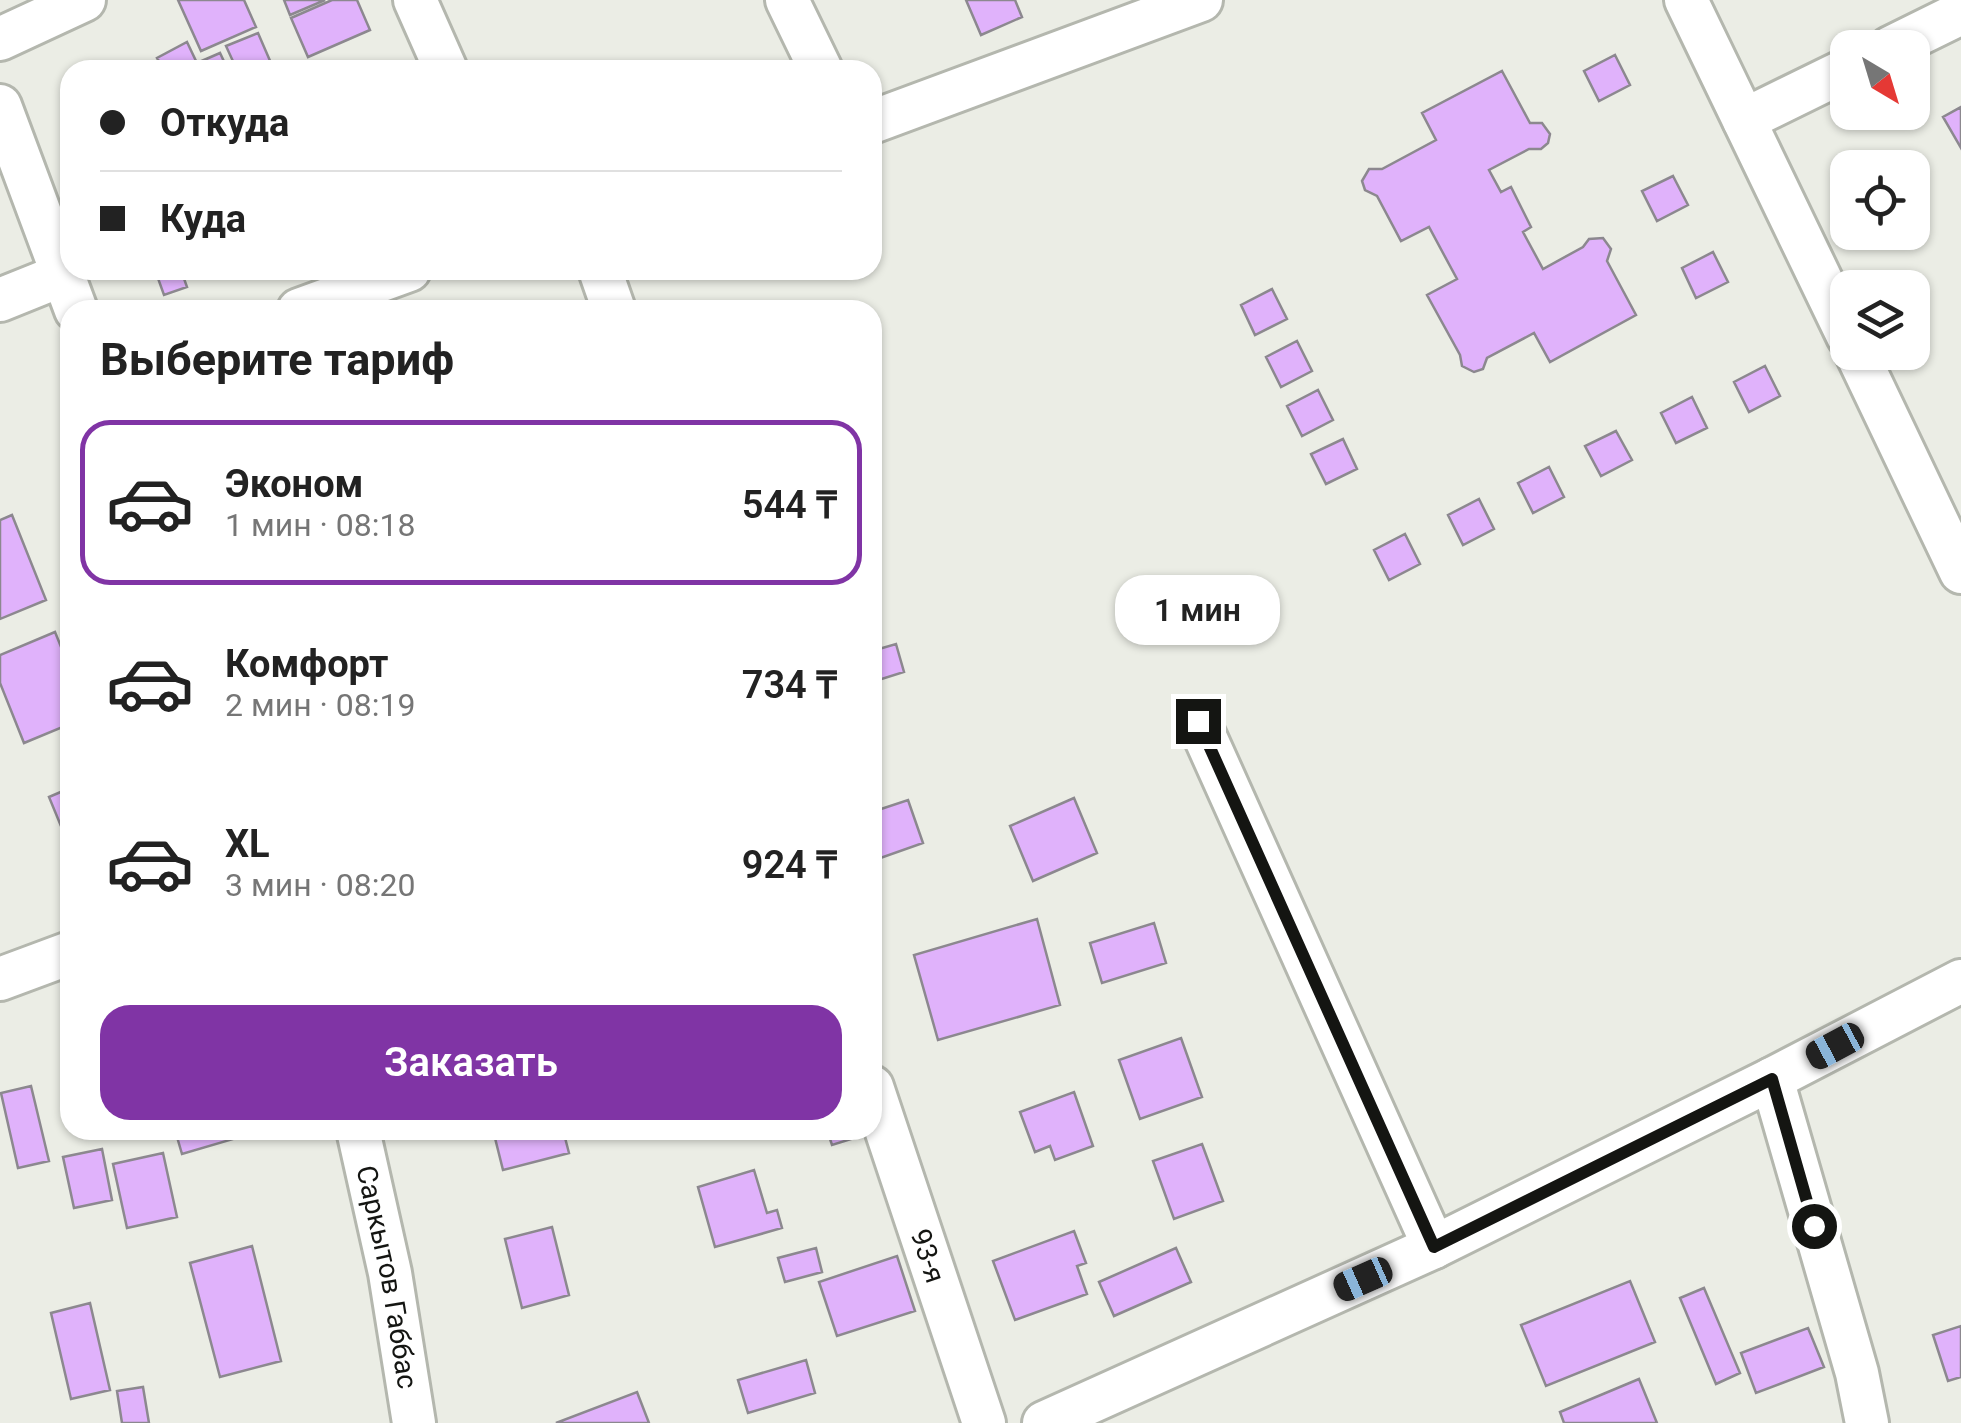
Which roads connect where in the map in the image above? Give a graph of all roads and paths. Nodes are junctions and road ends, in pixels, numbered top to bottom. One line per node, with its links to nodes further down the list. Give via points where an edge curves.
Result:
1 (84, 0): 8 (street)
2 (415, 0): 9 (street)
3 (787, 0): 10 (street)
4 (1686, 0): 14 (street)
5 (1194, 1): 13 (street)
6 (1961, 12): 7 (street)
7 (1926, 30)
8 (0, 39)
9 (442, 60)
10 (817, 60)
11 (1830, 77): 14 (street)
12 (0, 106): 15 (street)
13 (882, 118)
14 (1744, 120): 18 (street)
15 (60, 268)
16 (382, 280): 20 (street)
17 (69, 292): 19 (street)
18 (1830, 299)
19 (0, 300)
20 (327, 300)
21 (1865, 370): 22 (street)
22 (1961, 572)
23 (1198, 721): 30 (street)
24 (60, 957): 25 (street)
25 (0, 979)
26 (1961, 980): 27 (street)
27 (1772, 1079): 30 (street); 34 (street)
28 (882, 1117): 32 (street, 93-я)
29 (360, 1140): 31 (street, Саркытов Габбас)
30 (1434, 1247): 33 (street)
31 (414, 1423)
32 (984, 1423)
33 (1044, 1423)
34 (1867, 1423)

